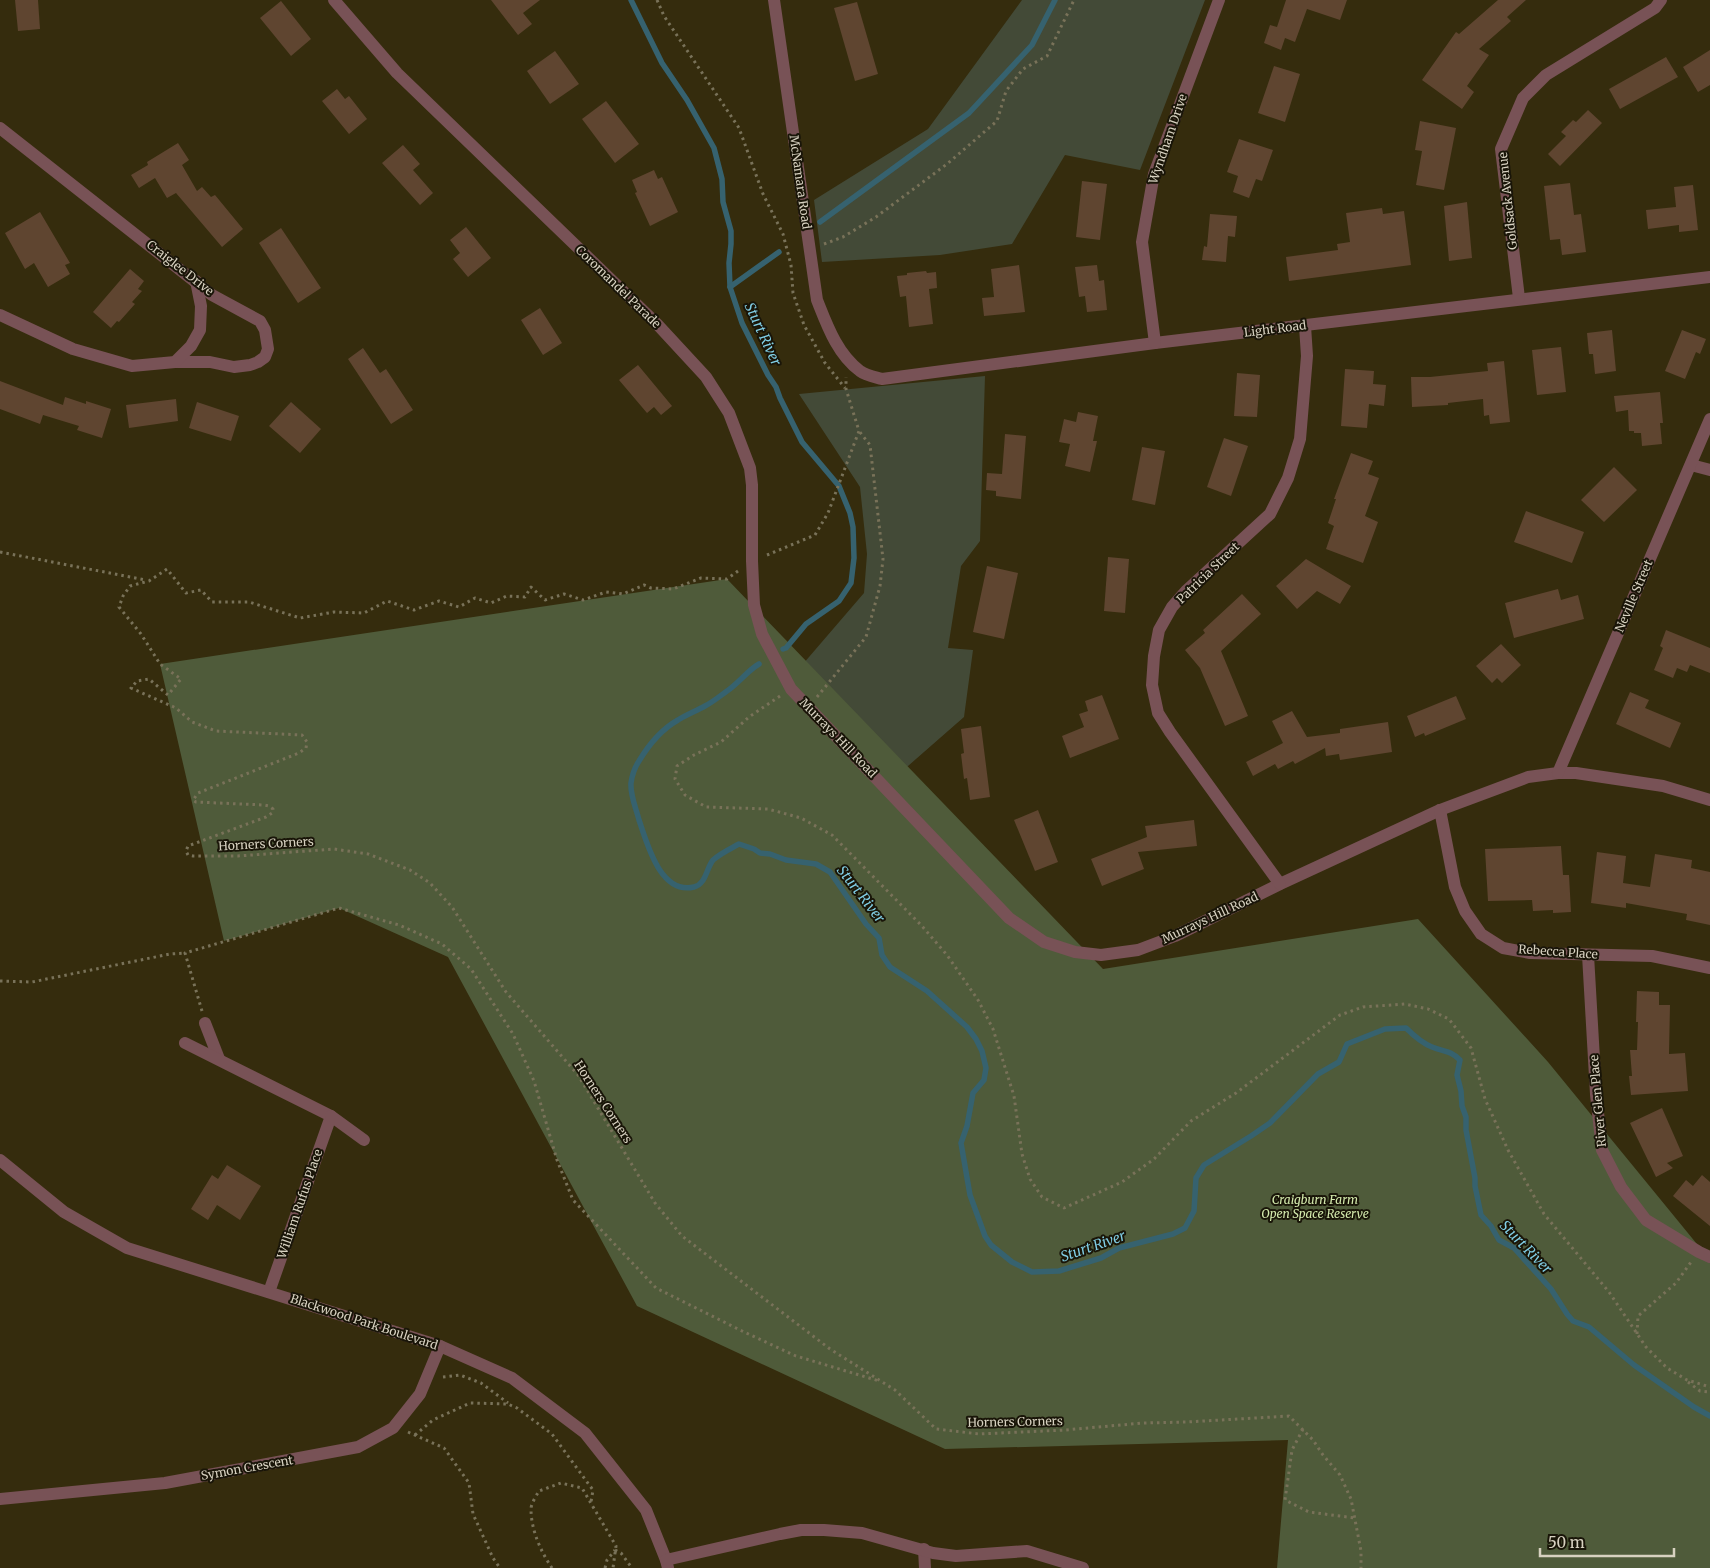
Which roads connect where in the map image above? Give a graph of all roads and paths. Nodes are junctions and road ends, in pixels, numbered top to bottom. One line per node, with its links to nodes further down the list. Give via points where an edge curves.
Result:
1 (334, 0): 23 (street, Coromandel Parade, via 397,73 657,324 706,377 729,413 750,468)
2 (657, 0): 8 (path, via 664,16 739,128 763,194)
3 (774, 0): 9 (street, McNamara Road)
4 (1074, 0): 9 (path, via 1047,56 1023,69 1006,91 997,121 947,164 876,217 843,237)
5 (1219, 0): 15 (street, Wyndham Drive, via 1154,174 1142,242)
6 (1661, 0): 12 (street, Goldsack Avenue, via 1655,8 1546,75 1523,98 1501,149)
7 (0, 128): 11 (street, Craiglee Drive)
8 (784, 234)
9 (809, 249): 16 (street, McNamara Road, via 817,300)
10 (1710, 277): 12 (street, Light Road)
11 (196, 281): 17 (street, via 201,306 200,330 191,346); 17 (street, Craiglee Drive, via 212,295 260,321 268,349 265,357 250,366)
12 (1520, 298): 14 (street, Light Road)
13 (0, 315): 17 (street, Craiglee Drive, via 73,349 132,366)
14 (1305, 326): 15 (street, Light Road); 31 (street, Patricia Street, via 1307,356 1300,439 1288,478 1270,514 1172,606 1158,630 1152,685 1158,713 1170,732)
15 (1155, 343): 16 (street, Light Road, via 882,379 861,372)
16 (846, 358): 19 (path, via 846,389)
17 (175, 362)
18 (1710, 419): 20 (street, Neville Street)
19 (859, 432): 23 (path, via 828,514 815,534); 27 (path, via 870,445 883,559 880,586 866,637)
20 (1691, 465): 21 (street); 28 (street, Neville Street)
21 (1710, 470)
22 (0, 552): 24 (path)
23 (752, 561): 24 (path, Horners Corners, via 728,579 701,578 673,589 644,585 623,594 606,592 583,600 564,594 545,600 531,587 525,597 507,596 491,603 475,598 459,607 439,602 414,610 387,601 364,613 334,612 300,618 249,602 212,602 201,590 186,593 167,569); 25 (street, Coromandel Parade, via 754,605)
24 (149, 581): 46 (path, Horners Corners, via 130,586 119,607 160,664 181,679 168,695 149,679 137,681 131,688 176,708 192,722 216,730 302,735 307,742 306,748 299,753 198,793 193,800 196,802 264,805 273,809 266,817 188,846 188,855 238,856 334,849 368,854 410,870 430,883 452,907 506,992 578,1075 654,1203 682,1236 830,1349)
25 (767, 643): 26 (street, Murrays Hill Road)
26 (789, 684): 27 (street, Murrays Hill Road); 47 (path, via 721,742 677,766 675,778 685,794 706,806 768,809 801,818 832,835 940,947 978,1000 993,1029 1014,1096 1022,1154 1030,1179 1042,1197 1064,1208 1122,1182 1154,1159 1192,1121 1236,1093 1340,1015 1362,1007 1405,1004 1428,1009 1449,1019 1472,1048 1486,1099 1508,1150 1544,1214 1609,1292 1646,1347 1667,1368 1687,1380)
27 (809, 707): 31 (street, Murrays Hill Road, via 1009,918 1044,942 1075,952 1101,955 1138,950 1175,936)
28 (1558, 773): 29 (street, Murrays Hill Road, via 1663,786); 30 (street, Murrays Hill Road, via 1528,778)
29 (1710, 800)
30 (1440, 810): 31 (street, Murrays Hill Road); 33 (street, Rebecca Place, via 1456,887 1465,911 1481,934 1504,948 1530,953)
31 (1280, 884)
32 (185, 953): 35 (path, via 32,982); 36 (path); 46 (path, via 339,908 399,925 442,944 471,969 514,1034 534,1081 557,1160 573,1200 656,1288 796,1356)
33 (1588, 955): 34 (street, Rebecca Place, via 1652,956); 42 (street, River Glen Place, via 1602,1150 1621,1187 1646,1220)
34 (1710, 968)
35 (0, 981)
36 (205, 1023): 38 (street)
37 (185, 1043): 38 (street)
38 (219, 1059): 39 (street)
39 (332, 1116): 40 (street); 43 (street, William Rufus Place)
40 (364, 1140)
41 (0, 1160): 43 (street, Blackwood Park Boulevard, via 64,1212 127,1248)
42 (1705, 1254): 48 (path, via 1638,1316 1637,1333 1643,1344 1665,1366 1700,1391)
43 (269, 1292): 44 (street, Blackwood Park Boulevard)
44 (440, 1346): 53 (street, Symon Crescent, via 420,1394 393,1428); 60 (street, Blackwood Park Boulevard, via 512,1378 585,1433 646,1510)
45 (437, 1378): 49 (path, via 460,1375 481,1383)
46 (884, 1383): 51 (path, Horners Corners, via 936,1428 979,1434 1290,1416)
47 (1710, 1387)
48 (1710, 1392)
49 (511, 1405): 54 (path, via 470,1403 434,1420); 56 (path, via 552,1434 593,1490)
50 (412, 1425): 52 (path)
51 (1303, 1429): 57 (path, Horners Corners, via 1340,1475); 57 (path, via 1292,1450 1285,1500 1309,1512)
52 (407, 1432): 53 (path); 54 (path)
53 (385, 1433): 55 (street, Symon Crescent, via 358,1447 165,1483)
54 (415, 1435): 61 (path, via 444,1448 469,1484 473,1514)
55 (0, 1499)
56 (590, 1502): 59 (path, via 616,1546); 62 (path, via 582,1488 561,1483 538,1491 531,1508 535,1535)
57 (1355, 1518): 68 (path, Horners Corners)
58 (924, 1549): 60 (street, Blackwood Park Boulevard, via 862,1533 801,1530); 66 (street); 67 (street, Blackwood Park Boulevard, via 956,1556 1027,1551)
59 (615, 1550): 63 (path); 64 (path); 65 (path)
60 (667, 1564)
61 (500, 1568)
62 (552, 1568)
63 (605, 1568)
64 (613, 1568)
65 (632, 1568)
66 (925, 1568)
67 (1083, 1568)
68 (1361, 1568)

